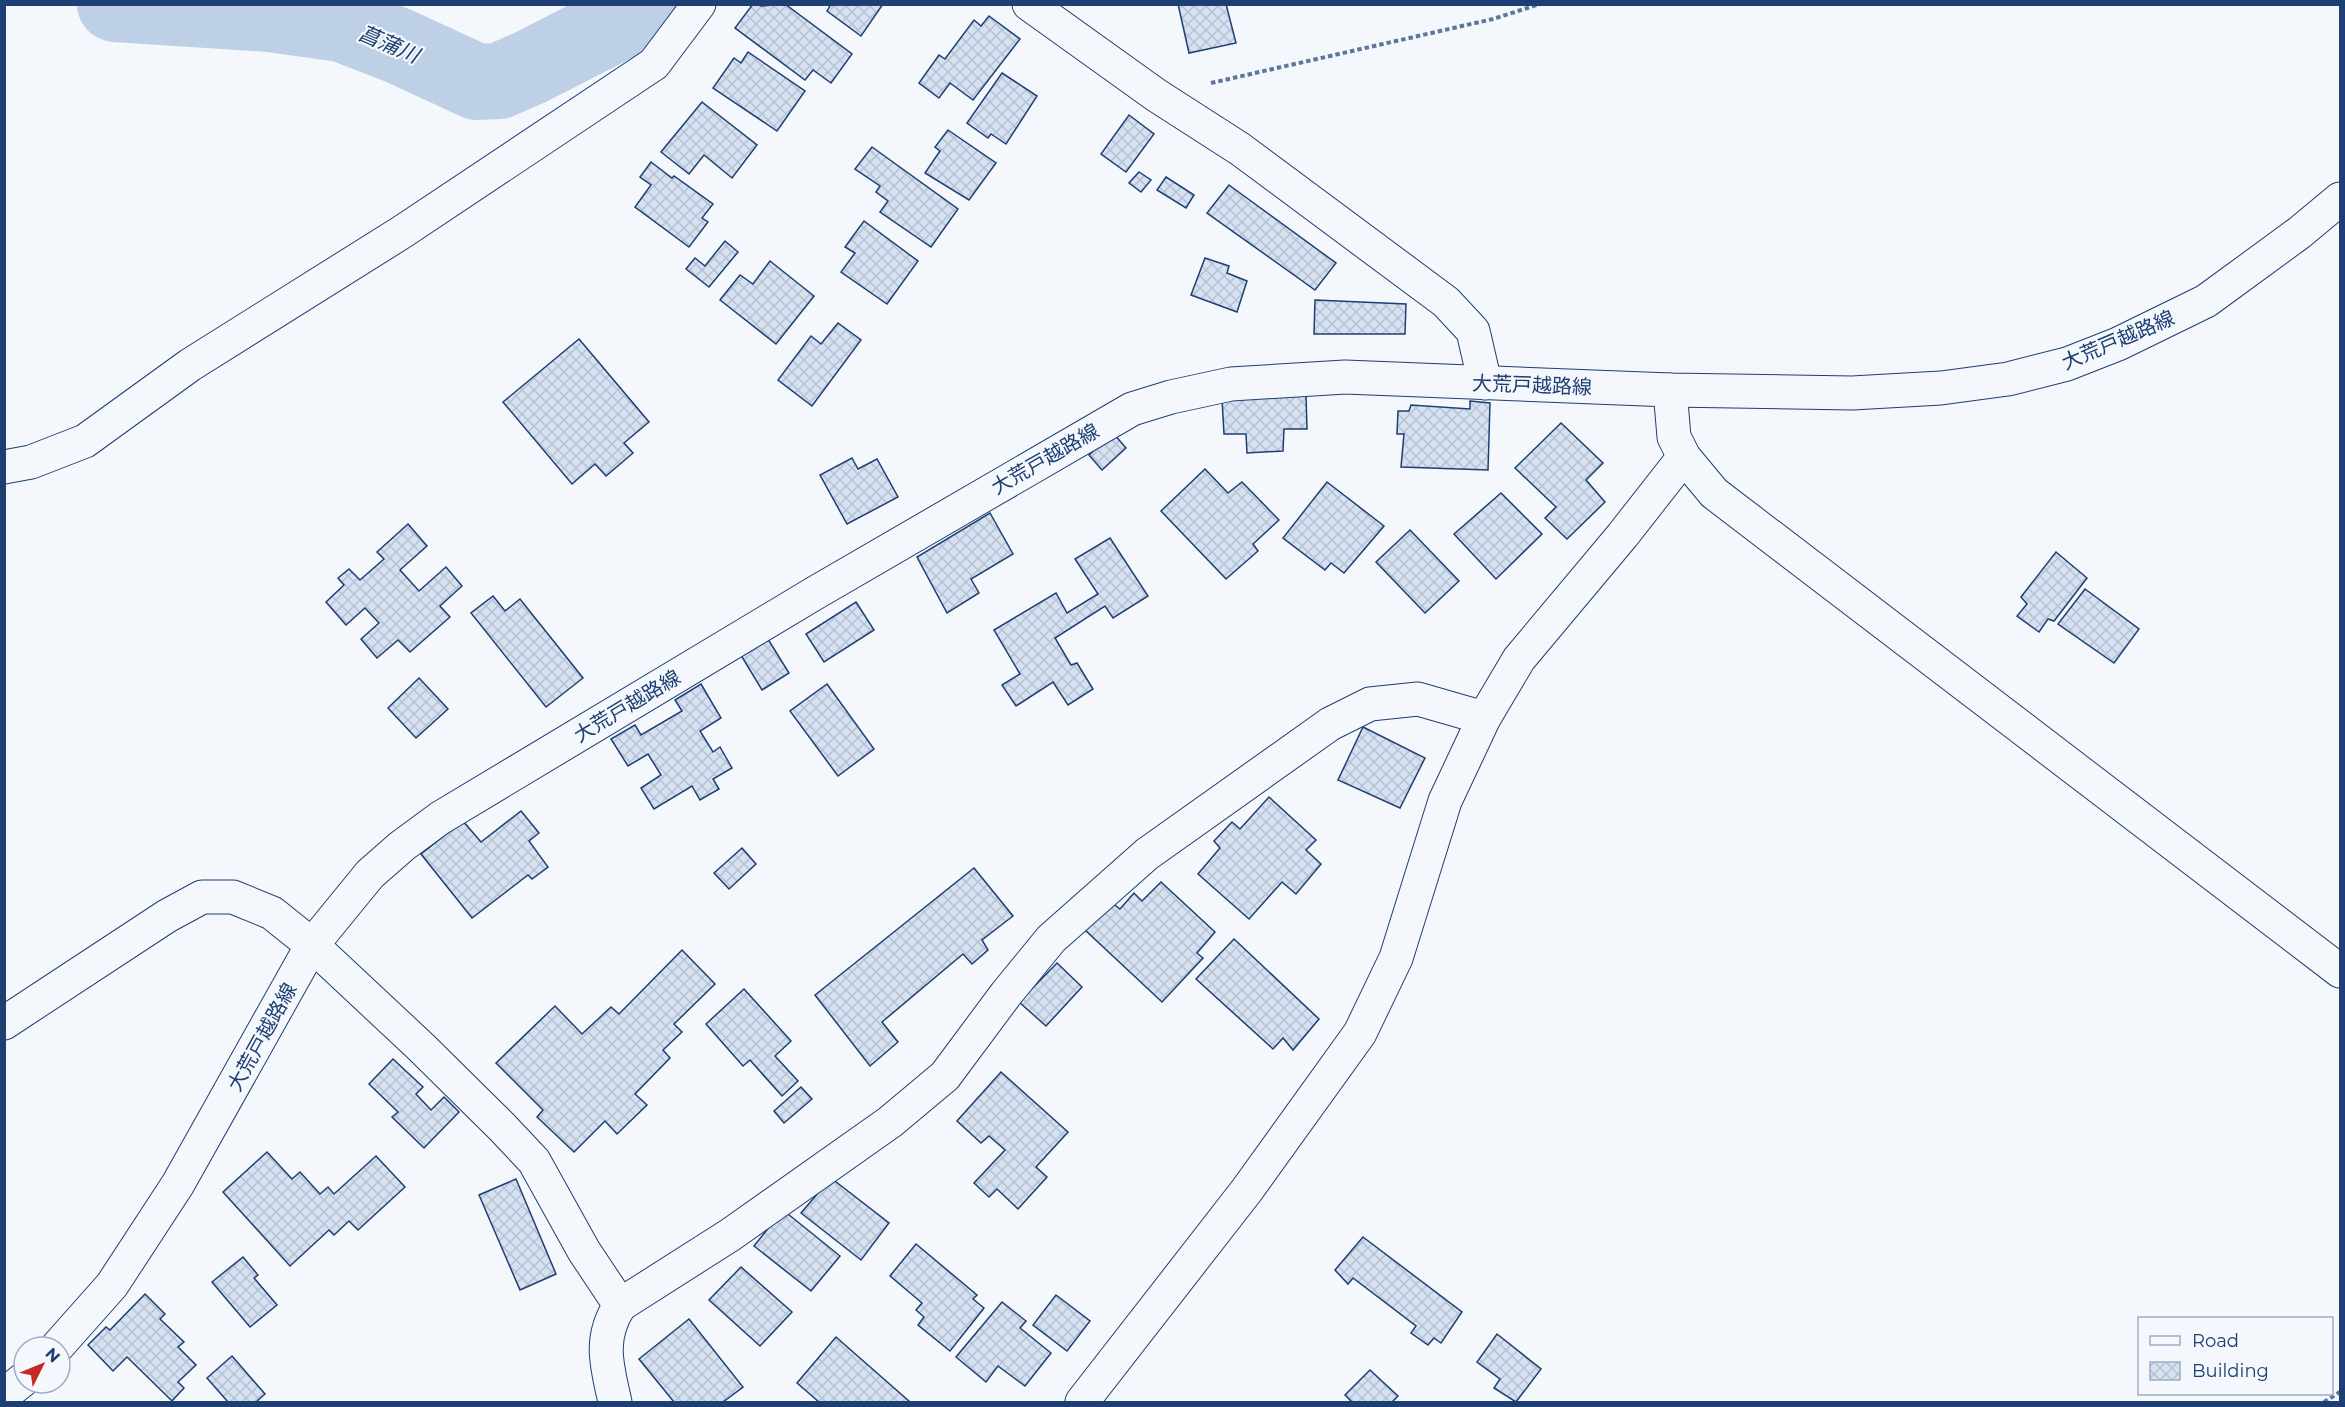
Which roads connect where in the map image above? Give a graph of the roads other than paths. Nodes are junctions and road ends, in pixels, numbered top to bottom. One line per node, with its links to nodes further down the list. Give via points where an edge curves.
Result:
1 (699, 4): 7 (street, via 654,64 412,225 190,365 85,441 31,462)
2 (1029, 4): 4 (street, via 1156,95 1240,149 1446,302 1473,331)
3 (2340, 199): 5 (street, 大荒戸越路線, via 2206,301 2118,344 2067,363 2008,379 1941,388 1852,393)
4 (1485, 383): 5 (street, 大荒戸越路線); 9 (street, 大荒戸越路線, via 1345,377 1232,384 1132,409 440,818 370,874)
5 (1670, 390): 6 (street, via 1674,437)
6 (1684, 456): 8 (street, via 1519,659); 10 (street, via 1714,492)
7 (4, 467)
8 (1484, 718): 12 (street, via 1418,699 1370,704 1330,724 1147,854 1051,939 945,1076 890,1122 730,1235); 15 (street, via 1445,801 1396,958 1360,1033 1247,1190)
9 (312, 945): 11 (street, via 272,913 233,897 202,897); 12 (street, via 534,1161 584,1251); 13 (street, 大荒戸越路線, via 178,1184 112,1285)
10 (2340, 971)
11 (4, 1023)
12 (620, 1305): 14 (street, via 611,1318 605,1356)
13 (68, 1335)
14 (615, 1402)
15 (1082, 1402)

